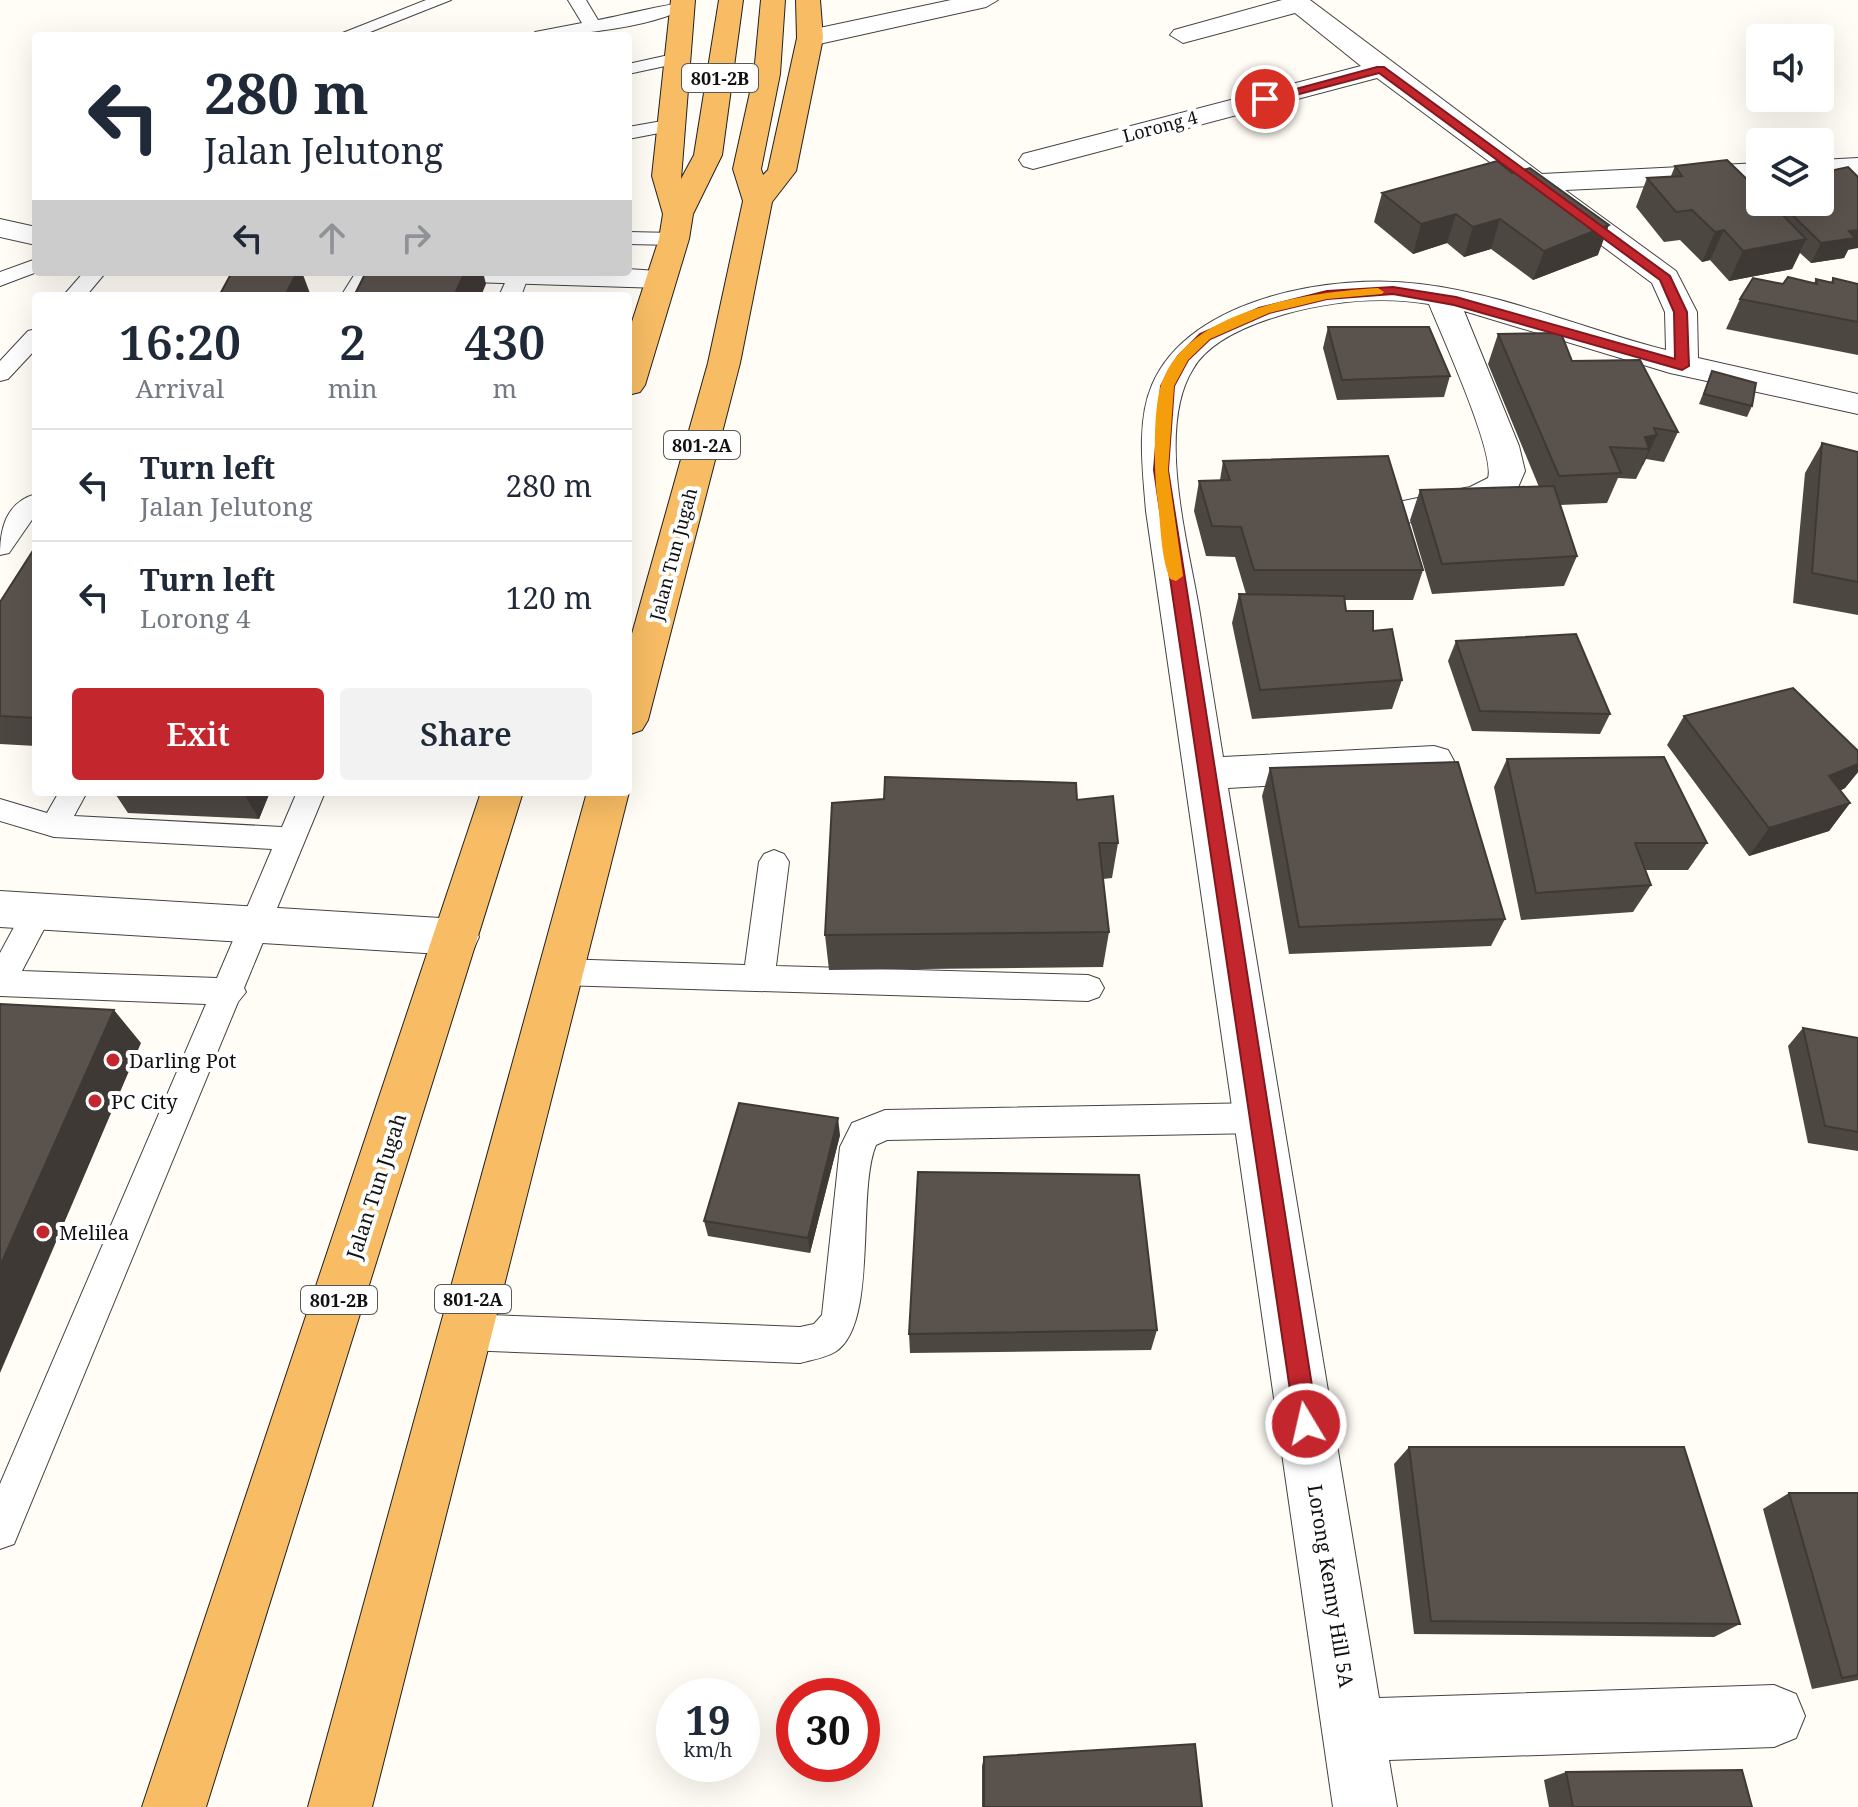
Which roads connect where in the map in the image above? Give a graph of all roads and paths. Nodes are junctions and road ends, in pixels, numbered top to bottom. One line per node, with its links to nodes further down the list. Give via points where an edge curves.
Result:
1 (442, 0): 10 (lane)
2 (577, 0): 9 (lane)
3 (731, 0): 25 (highway, 801-2B, via 708,155)
4 (773, 0): 24 (highway, Jalan Tun Jugah / 801-2A)
5 (808, 0): 13 (highway, Jalan Tun Jugah / 801-2A)
6 (986, 0): 13 (street)
7 (682, 1): 9 (lane, via 644,17); 14 (highway, 801-2B)
8 (1297, 2): 12 (street); 16 (street)
9 (592, 25): 11 (lane)
10 (355, 32)
11 (560, 32)
12 (1183, 35)
13 (810, 38): 24 (highway, Jalan Tun Jugah / 801-2A, via 782,171)
14 (678, 58): 15 (lane); 17 (highway, 801-2B)
15 (632, 68)
16 (1381, 69): 19 (street, Lorong 4); 23 (street)
17 (668, 126): 18 (lane); 25 (highway, 801-2B, via 666,176)
18 (632, 132)
19 (1033, 160)
20 (1858, 167): 21 (street)
21 (1834, 168)
22 (1746, 173): 23 (street)
23 (1539, 183): 38 (street, via 1665,278 1681,312)
24 (752, 185): 45 (highway, Jalan Tun Jugah / 801-2A, via 724,363)
25 (676, 227): 28 (lane); 32 (highway, 801-2B)
26 (0, 228): 27 (street)
27 (32, 235)
28 (632, 237)
29 (32, 267): 33 (lane)
30 (92, 276): 35 (lane)
31 (473, 276): 34 (street)
32 (661, 279): 34 (street); 39 (highway, 801-2B)
33 (0, 280)
34 (516, 281)
35 (78, 292)
36 (1443, 299): 38 (street, Lorong Kenny Hill 5A); 43 (street, via 1508,471 1504,484 1480,497); 47 (street, Lorong Kenny Hill 5A, via 1393,291 1327,295 1264,310 1205,337 1183,358 1167,386 1161,470)
37 (32, 340): 40 (lane)
38 (1682, 366): 41 (street, Lorong Kenny Hill 5A)
39 (632, 372)
40 (0, 374)
41 (1858, 404)
42 (32, 505): 44 (lane)
43 (1402, 512)
44 (0, 547)
45 (632, 705)
46 (1434, 761): 47 (street)
47 (1207, 774): 64 (street, Lorong Kenny Hill 5A)
48 (71, 796): 53 (lane)
49 (309, 796): 54 (lane)
50 (501, 796): 58 (highway, Jalan Tun Jugah / 801-2B)
51 (607, 796): 59 (highway, 801-2A)
52 (0, 810): 53 (lane)
53 (54, 826): 54 (lane)
54 (292, 839): 57 (lane)
55 (774, 862): 60 (lane)
56 (19, 911): 57 (street); 61 (lane)
57 (258, 925): 58 (street); 63 (lane)
58 (457, 937): 69 (highway, Jalan Tun Jugah / 801-2B)
59 (560, 972): 60 (lane); 65 (highway, 801-2A)
60 (759, 978): 62 (lane)
61 (0, 982): 63 (lane)
62 (1088, 988)
63 (230, 992): 66 (lane)
64 (1260, 1118): 65 (lane, via 885,1125 864,1134 857,1147 839,1322 824,1339 800,1345); 68 (street, Lorong Kenny Hill 5A)
65 (464, 1332): 70 (highway, 801-2A)
66 (0, 1530)
67 (1774, 1716): 68 (street)
68 (1353, 1730): 71 (street, Lorong Kenny Hill 5A)
69 (174, 1807)
70 (340, 1807)
71 (1365, 1807)

